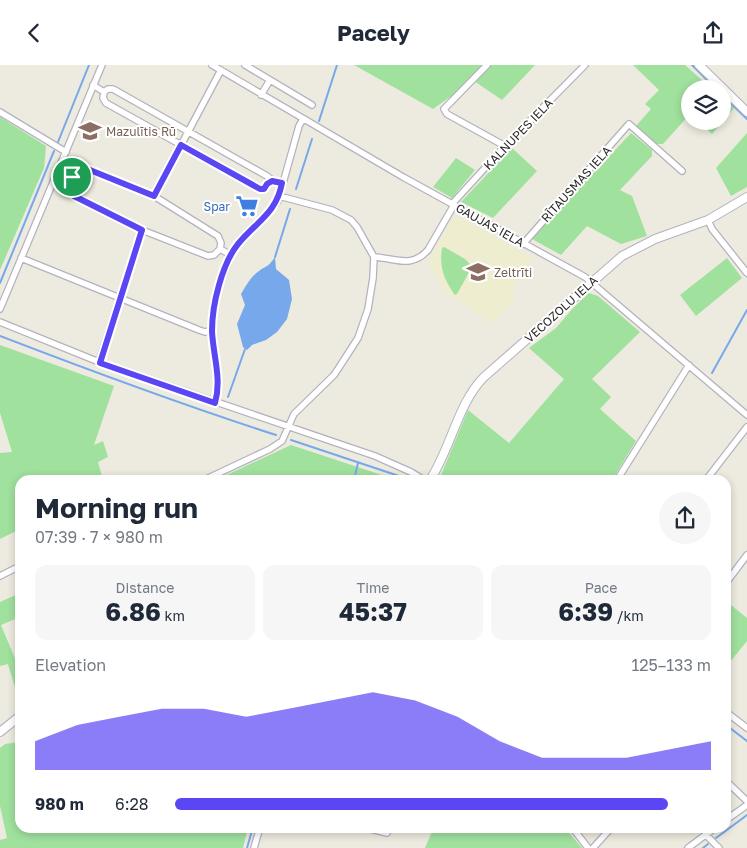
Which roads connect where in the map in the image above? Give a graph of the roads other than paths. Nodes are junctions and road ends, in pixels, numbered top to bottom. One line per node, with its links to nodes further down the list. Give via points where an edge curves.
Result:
1 (102, 65): 9 (street)
2 (212, 65): 7 (street, GAUJAS IELA)
3 (245, 65): 8 (street)
4 (487, 65): 18 (street, via 444,109 447,114)
5 (585, 65): 18 (street, KALNUPES IELA)
6 (700, 65): 14 (street)
7 (221, 70): 11 (street, GAUJAS IELA); 16 (street)
8 (270, 80): 11 (street); 12 (street)
9 (93, 85): 10 (street); 19 (street)
10 (104, 92): 16 (street, via 114,89); 17 (street, via 106,103)
11 (261, 95): 15 (street, GAUJAS IELA)
12 (312, 105)
13 (0, 112): 19 (street)
14 (747, 112)
15 (303, 119): 24 (street); 28 (street, GAUJAS IELA)
16 (189, 131): 17 (street); 23 (street)
17 (181, 145): 23 (street, via 260,189); 25 (street)
18 (505, 146): 28 (street, KALNUPES IELA)
19 (66, 152): 20 (street)
20 (59, 170): 22 (street); 35 (street)
21 (682, 171): 31 (street, RĪTAUSMAS IELA, via 629,124)
22 (72, 177): 25 (street, via 77,170 85,168); 30 (street, via 74,196)
23 (272, 181): 24 (street)
24 (282, 183): 26 (street)
25 (154, 196): 32 (street, via 218,236)
26 (280, 197): 33 (street); 34 (street, via 342,214 357,227)
27 (747, 197): 29 (street, VECOZOLU IELA)
28 (453, 204): 31 (street, GAUJAS IELA); 34 (street, KALNUPES IELA, via 422,256 406,262)
29 (708, 220): 36 (street); 37 (street, VECOZOLU IELA, via 637,247)
30 (142, 230): 32 (street, via 208,256); 38 (street)
31 (523, 244): 37 (street, GAUJAS IELA)
32 (220, 249): 33 (street)
33 (231, 255): 41 (street, via 219,286)
34 (374, 257): 46 (street, via 369,304 358,338 334,375 294,414)
35 (21, 258): 38 (street); 39 (street)
36 (747, 273)
37 (591, 282): 43 (street, GAUJAS IELA); 50 (street, VECOZOLU IELA, via 476,385)
38 (120, 297): 41 (street, via 200,330); 42 (street)
39 (0, 309)
40 (0, 322): 42 (street)
41 (212, 331): 44 (street, via 218,387)
42 (100, 363): 44 (street)
43 (689, 365): 45 (street, GAUJAS IELA); 51 (street)
44 (215, 403): 46 (street)
45 (747, 415)
46 (288, 427): 48 (street, via 277,445); 49 (street, via 388,461)
47 (747, 427): 52 (street)
48 (214, 475)
49 (416, 475)
50 (433, 475)
51 (620, 475)
52 (710, 475)
53 (747, 555): 56 (street)
54 (15, 569): 55 (street)
55 (0, 576)
56 (731, 576)
57 (731, 716): 59 (street)
58 (15, 720): 60 (street)
59 (747, 727)
60 (0, 732)
61 (731, 786): 62 (street)
62 (747, 801)
63 (747, 805): 64 (street)
64 (731, 816)
65 (258, 833): 70 (street)
66 (577, 833): 71 (street)
67 (607, 833): 72 (street)
68 (708, 833): 69 (street)
69 (706, 835): 73 (street); 74 (street)
70 (254, 848)
71 (588, 848)
72 (593, 848)
73 (688, 848)
74 (719, 848)

